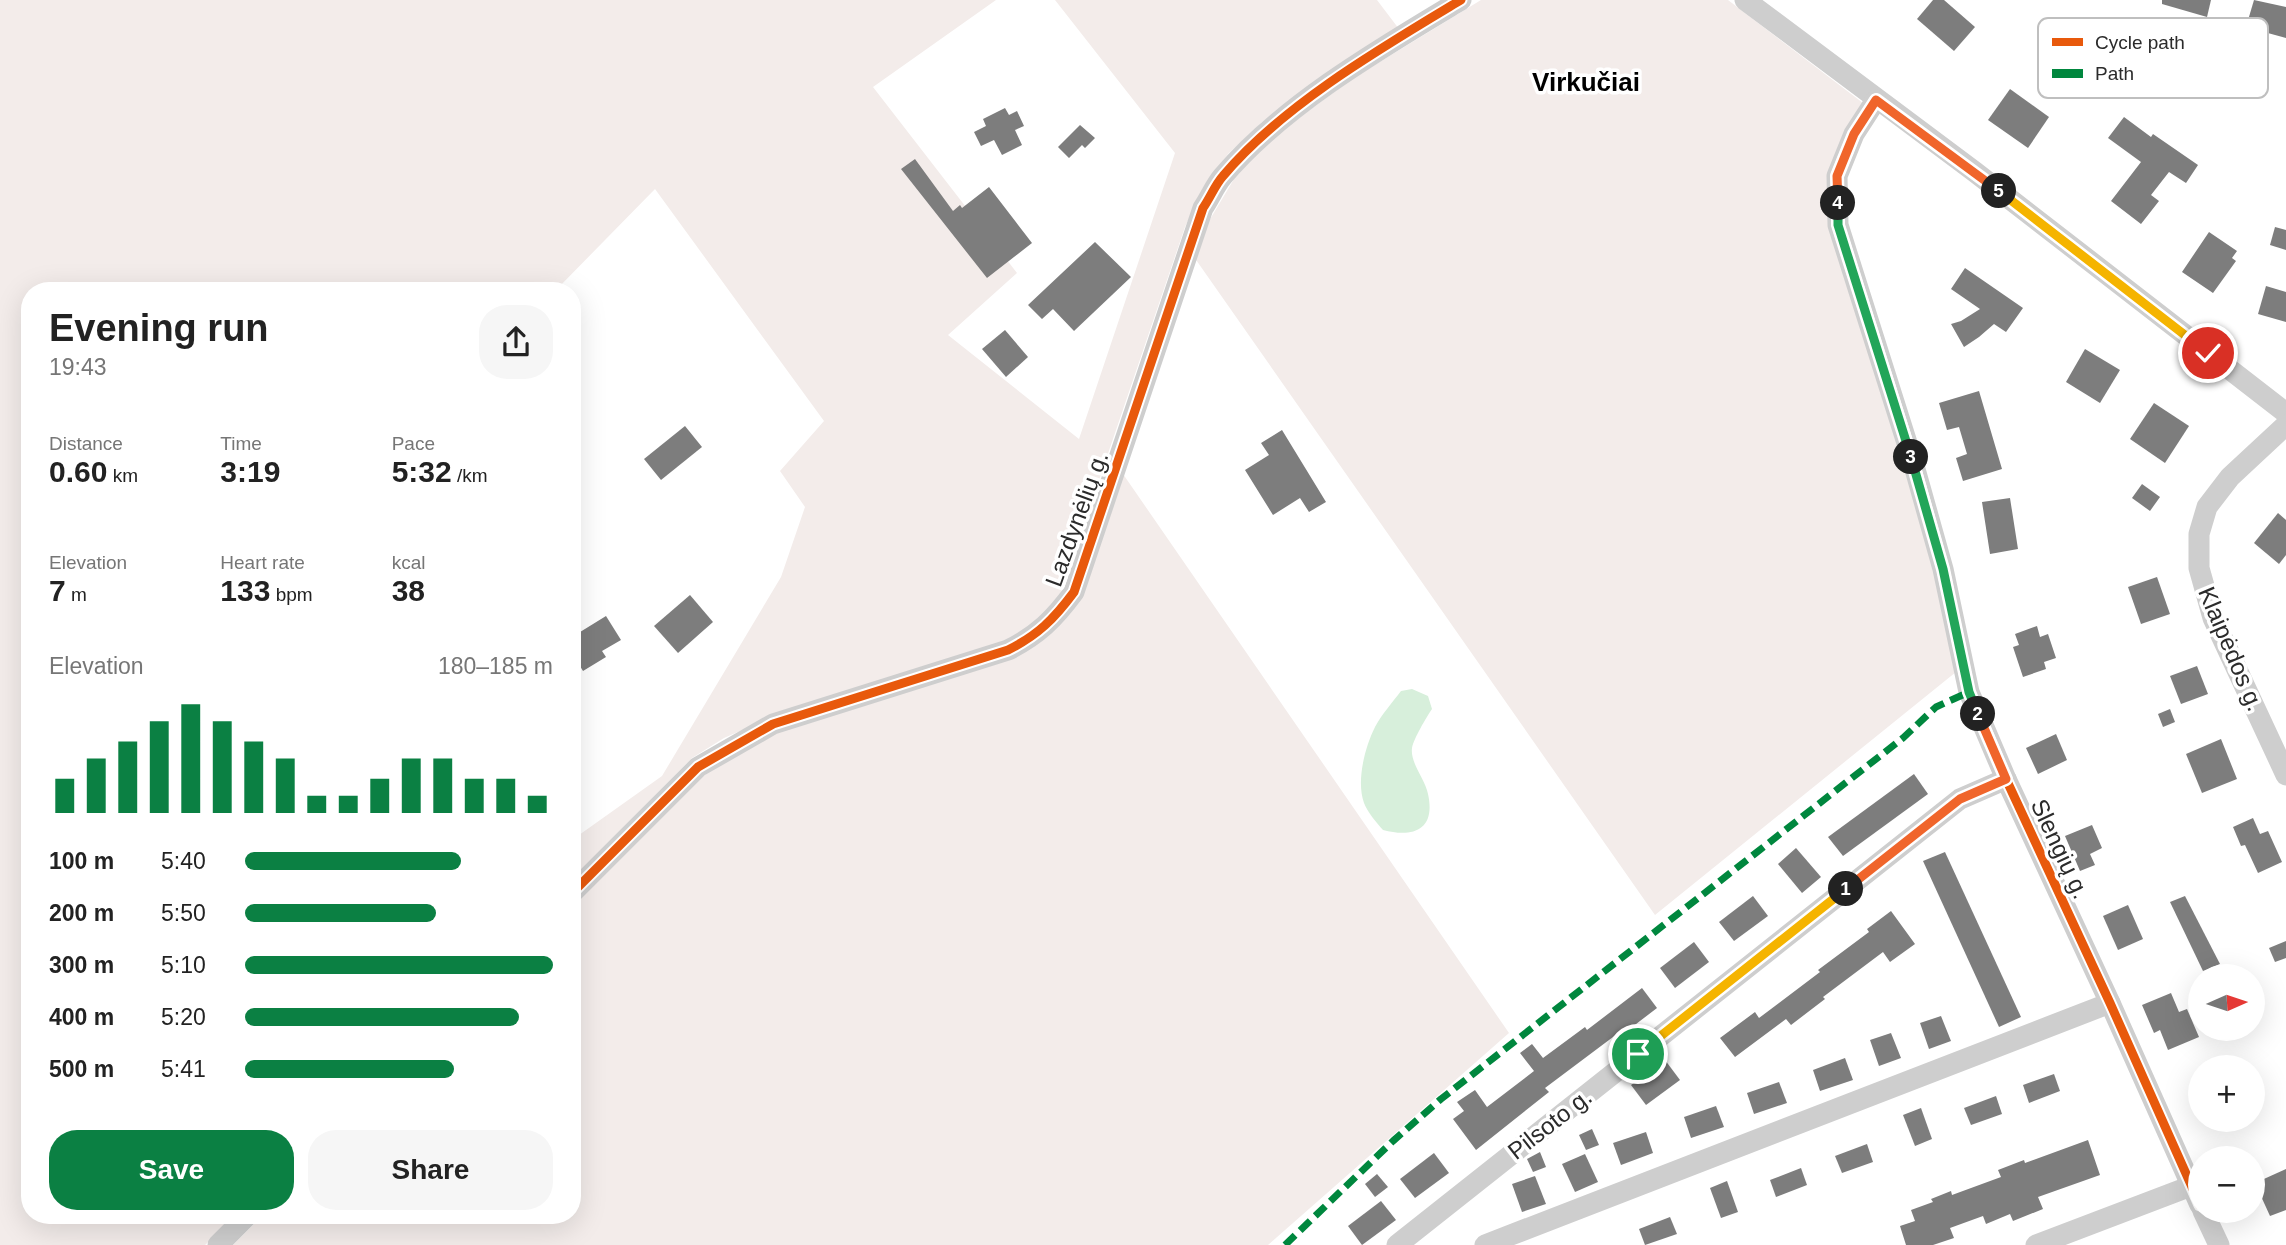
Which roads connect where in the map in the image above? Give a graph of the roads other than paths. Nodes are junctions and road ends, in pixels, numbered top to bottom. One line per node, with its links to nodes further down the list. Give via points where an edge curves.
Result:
1 (1461, 0): 8 (street, Lazdynėlių g., via 1306,100 1221,178 1203,208 1074,592 1057,615 1031,638 1008,650 772,724 698,767)
2 (1745, 0): 3 (street)
3 (1876, 100): 4 (street); 7 (street, Slengių g., via 1854,134 1837,176 1838,225 1943,569 1969,692)
4 (2286, 413)
5 (2286, 425): 6 (street, Klaipėdos g., via 2230,477 2207,507 2199,534 2199,568 2213,618)
6 (2286, 775)
7 (2006, 779): 9 (street, Slengių g.); 15 (street, Pilsoto g., via 1960,799)
8 (581, 884)
9 (2110, 1003): 10 (street, Slengių g.); 16 (street)
10 (2188, 1179)
11 (2188, 1197): 17 (street)
12 (2209, 1223): 18 (street)
13 (239, 1224): 14 (street)
14 (219, 1245)
15 (1396, 1245)
16 (1485, 1245)
17 (2036, 1245)
18 (2219, 1245)

